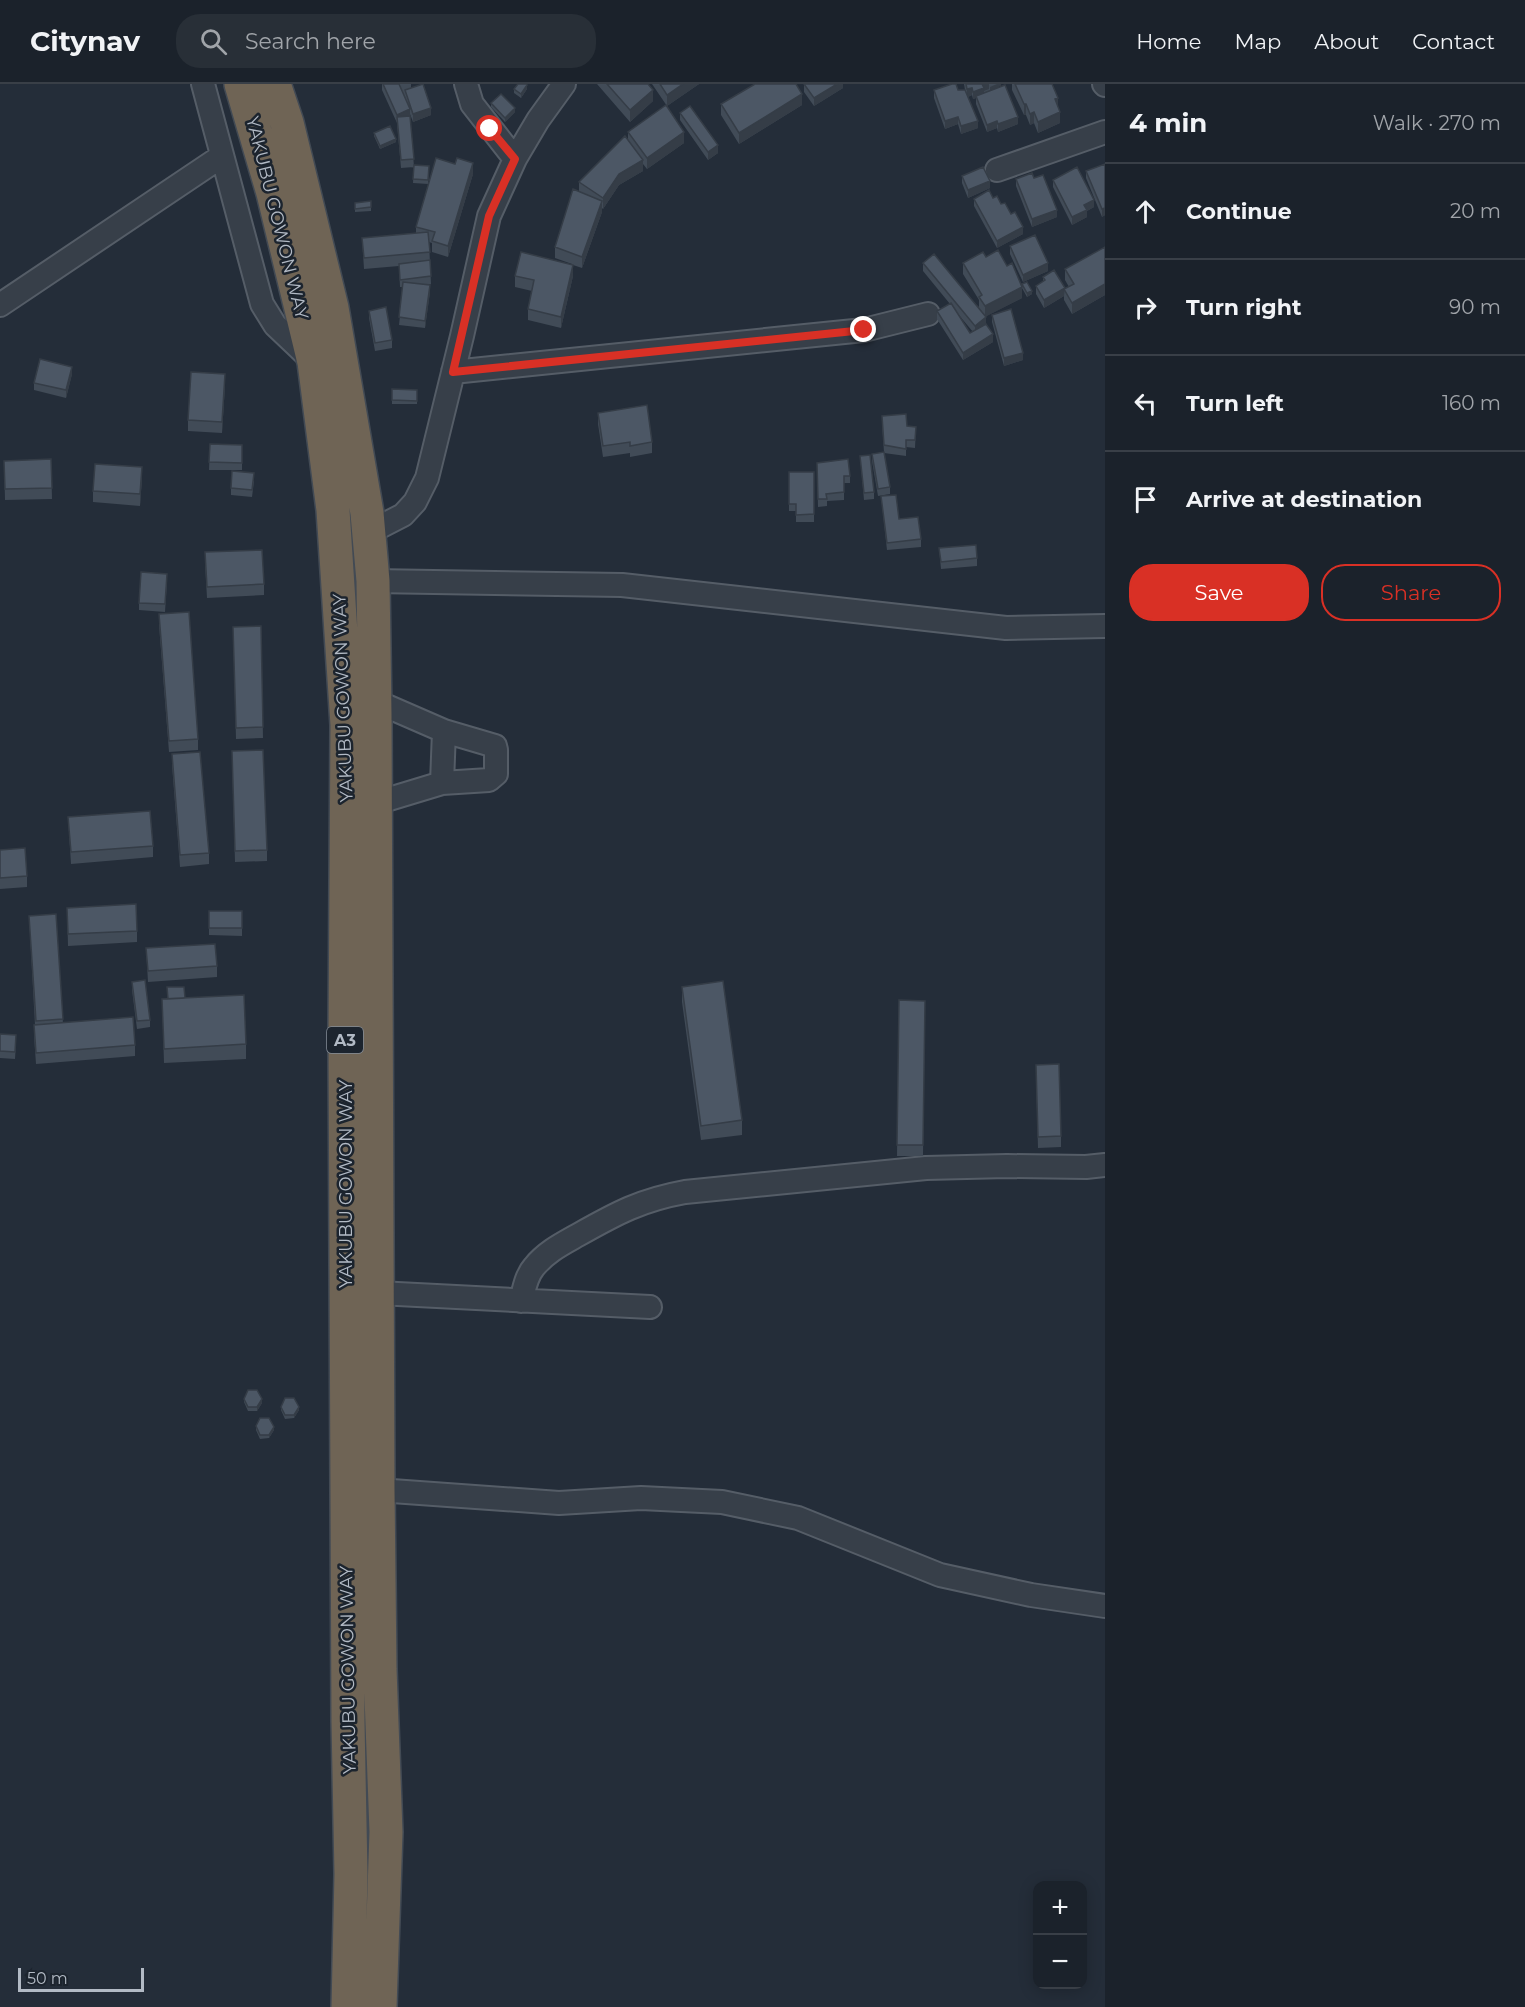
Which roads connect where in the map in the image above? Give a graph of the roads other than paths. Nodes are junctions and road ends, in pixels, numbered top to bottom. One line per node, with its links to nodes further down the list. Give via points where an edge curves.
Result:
1 (203, 84): 7 (street)
2 (241, 84): 12 (highway, YAKUBU GOWON WAY / A3, via 273,193)
3 (274, 84): 14 (highway, YAKUBU GOWON WAY / A3, via 332,308)
4 (466, 84): 8 (street, via 472,104)
5 (564, 84): 8 (street)
6 (1105, 132): 9 (street)
7 (222, 156): 10 (street); 12 (street, via 262,304 275,325)
8 (515, 159): 13 (street, via 489,216)
9 (997, 170)
10 (0, 305)
11 (928, 314): 13 (street, via 864,330)
12 (314, 362): 23 (highway, YAKUBU GOWON WAY / A3, via 333,510 347,725)
13 (453, 372): 14 (street, via 427,478 415,502 402,515)
14 (370, 532): 15 (highway, YAKUBU GOWON WAY / A3)
15 (373, 580): 16 (street, via 622,585 1006,628); 17 (highway, YAKUBU GOWON WAY / A3)
16 (1105, 626)
17 (375, 701): 18 (street); 20 (highway, YAKUBU GOWON WAY / A3)
18 (444, 731): 19 (street); 19 (street, via 495,746 496,774 489,780)
19 (442, 783): 20 (street)
20 (376, 803): 22 (highway, YAKUBU GOWON WAY / A3)
21 (1105, 1165): 25 (street, via 926,1168 654,1198 617,1212 552,1250 532,1268)
22 (378, 1194): 23 (highway); 24 (highway, YAKUBU GOWON WAY / A3)
23 (346, 1195): 29 (highway, YAKUBU GOWON WAY / A3, via 351,1874)
24 (378, 1293): 25 (street); 27 (highway, YAKUBU GOWON WAY / A3)
25 (521, 1301): 26 (street)
26 (650, 1307)
27 (378, 1490): 28 (street, via 559,1503 641,1498 722,1502 798,1518 940,1575); 30 (highway, YAKUBU GOWON WAY / A3, via 386,1832)
28 (1105, 1606)
29 (348, 2007)
30 (380, 2007)

